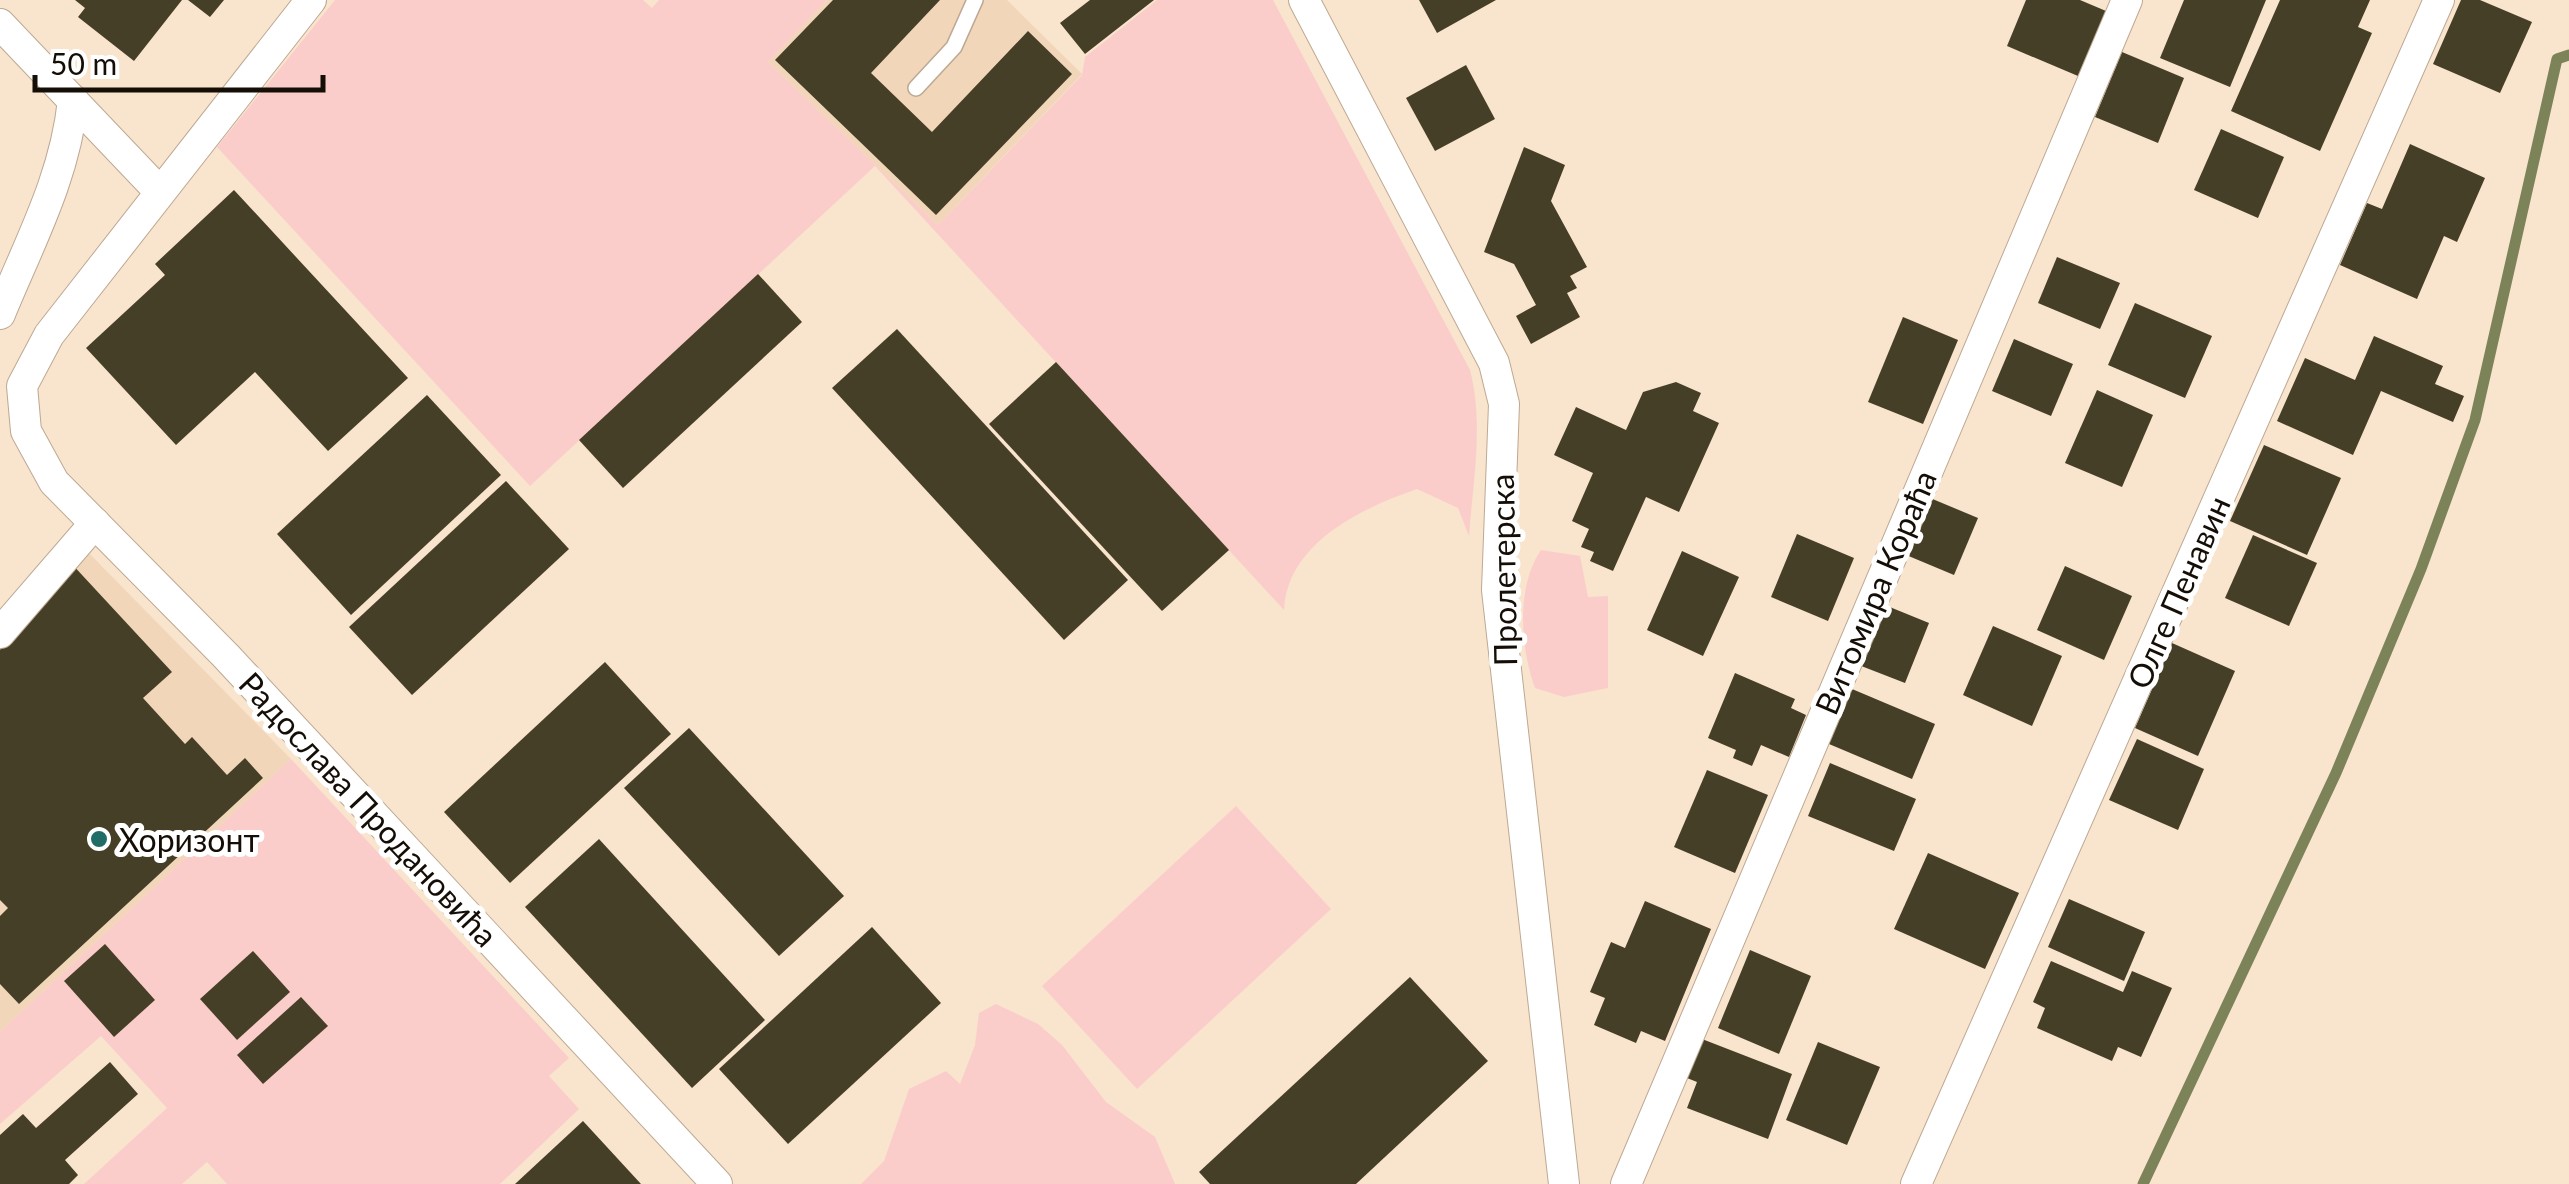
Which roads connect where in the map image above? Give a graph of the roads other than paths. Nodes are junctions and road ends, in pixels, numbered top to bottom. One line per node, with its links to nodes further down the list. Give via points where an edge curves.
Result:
1 (311, 0): 9 (street, Радослава Продановића)
2 (975, 0): 7 (lane, via 954,47)
3 (1304, 0): 16 (street, Пролетерска, via 1494,363 1504,404 1497,590)
4 (2126, 0): 17 (street, Витомира Кораћа)
5 (2439, 0): 18 (street, Олге Пенавин)
6 (0, 24): 8 (street)
7 (916, 88)
8 (73, 100): 9 (street); 10 (street, via 59,174)
9 (158, 190): 12 (street, Радослава Продановића, via 49,335 22,386)
10 (0, 314)
11 (0, 390): 12 (street, Радослава Продановића)
12 (26, 430): 13 (street, Радослава Продановића, via 54,482)
13 (95, 523): 14 (street); 15 (street, Радослава Продановића)
14 (0, 633)
15 (716, 1184)
16 (1564, 1184)
17 (1626, 1184)
18 (1916, 1184)

